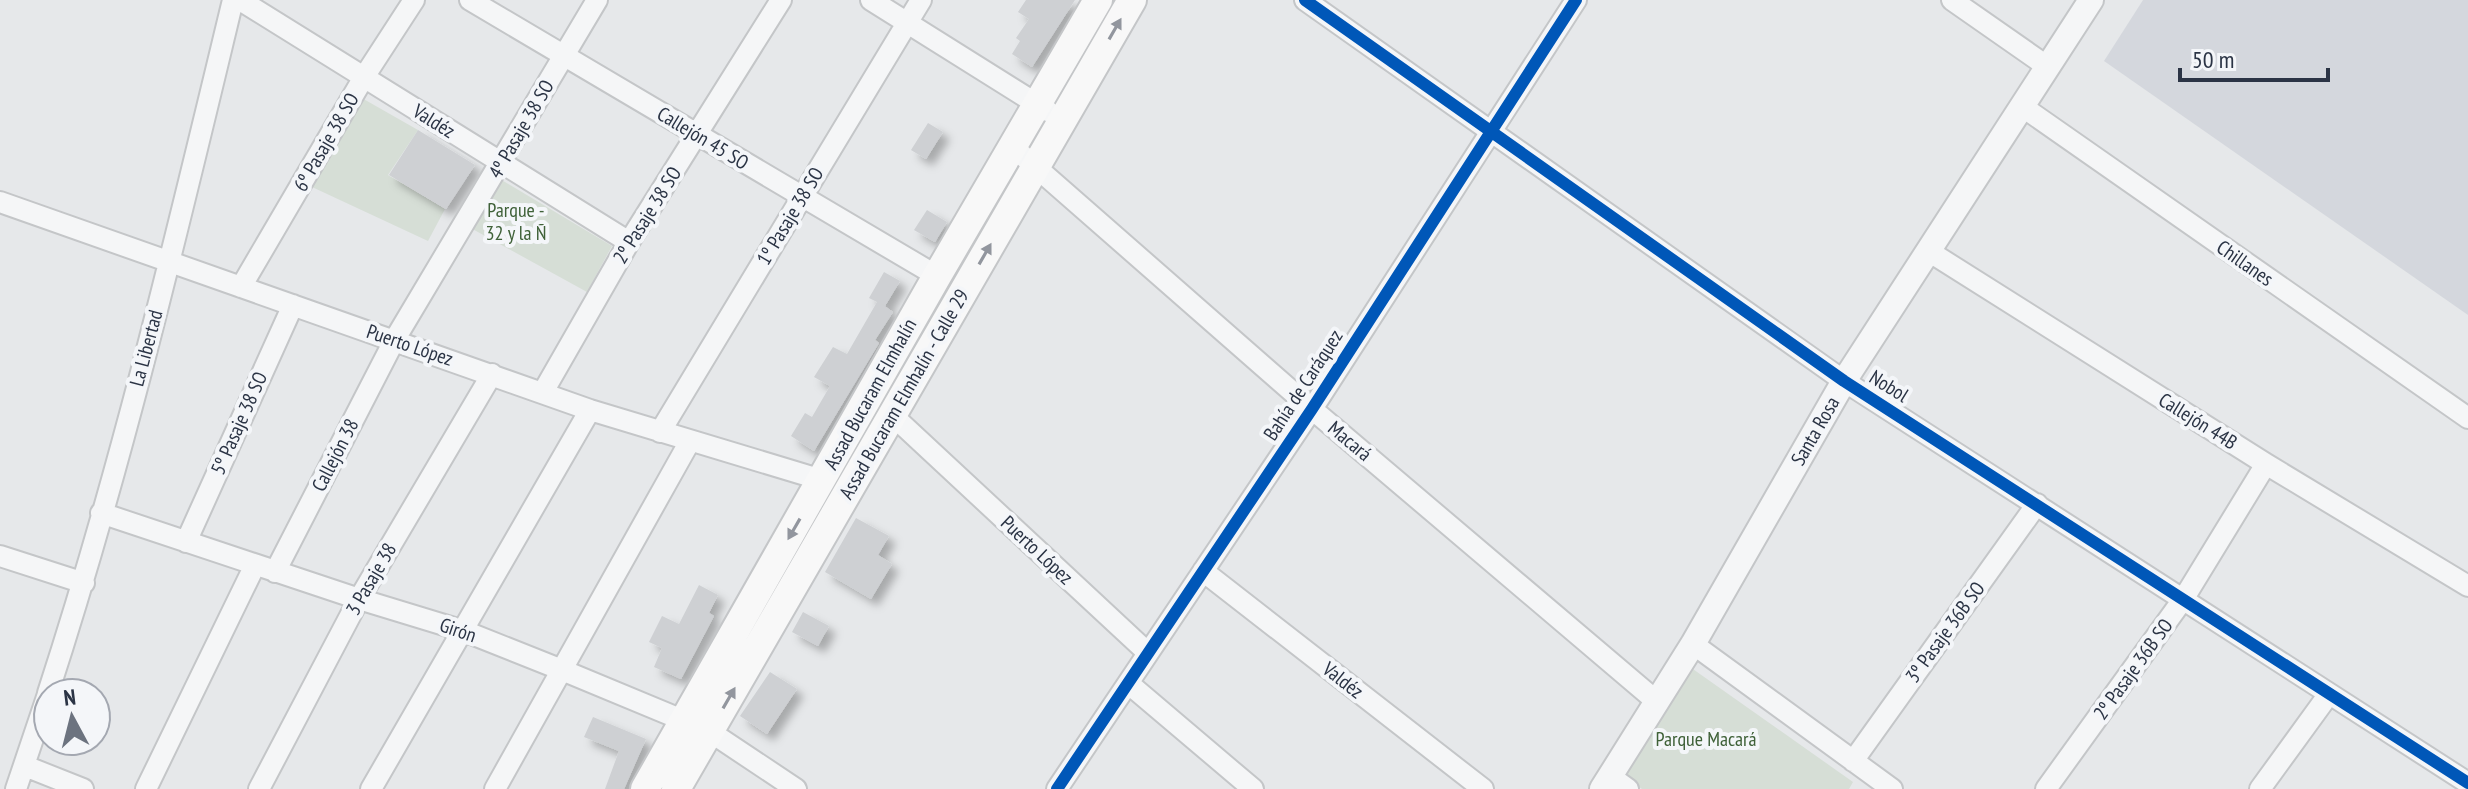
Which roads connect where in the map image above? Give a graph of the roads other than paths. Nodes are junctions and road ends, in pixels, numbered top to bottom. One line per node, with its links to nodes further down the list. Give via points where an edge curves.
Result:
1 (233, 0): 31 (street, La Libertad)
2 (240, 0): 18 (street, Valdéz)
3 (414, 0): 18 (street, 6º Pasaje 38 SO)
4 (470, 0): 16 (street, Callejón 45 SO)
5 (597, 0): 16 (street, 4º Pasaje 38 SO)
6 (781, 0): 23 (street, 2º Pasaje 38 SO)
7 (871, 0): 15 (street)
8 (921, 0): 15 (street, 1º Pasaje 38 SO)
9 (1098, 0): 19 (main road, Assad Bucaram Elmhalín)
10 (1132, 0): 21 (main road, Assad Bucaram Elmhalín - Calle 29, one-way to 10)
11 (1305, 0): 22 (street, Nobol)
12 (1576, 0): 22 (street, Bahía de Caráquez)
13 (1952, 0): 17 (street)
14 (2091, 0): 17 (street, Santa Rosa)
15 (909, 22): 19 (street); 27 (street, 1º Pasaje 38 SO)
16 (564, 56): 23 (street, Callejón 45 SO); 25 (street, 4º Pasaje 38 SO)
17 (2048, 67): 20 (street, Santa Rosa)
18 (364, 77): 25 (street, Valdéz); 33 (street, 6º Pasaje 38 SO)
19 (1037, 104): 21 (street); 24 (main road, Assad Bucaram Elmhalín)
20 (2023, 107): 30 (street, Santa Rosa); 42 (street, Chillanes)
21 (1061, 120): 26 (main road, Assad Bucaram Elmhalín - Calle 29)
22 (1492, 130): 37 (street, Nobol); 39 (street, Bahía de Caráquez)
23 (698, 135): 27 (street, Callejón 45 SO); 29 (street, 2º Pasaje 38 SO)
24 (1013, 147): 26 (street, Macará); 32 (main road, Assad Bucaram Elmhalín)
25 (502, 163): 29 (street, Valdéz); 35 (street, 4º Pasaje 38 SO)
26 (1036, 166): 39 (street, Macará); 41 (main road, Assad Bucaram Elmhalín - Calle 29, one-way to 26)
27 (801, 196): 32 (street, Callejón 45 SO); 43 (street, 1º Pasaje 38 SO)
28 (0, 202): 31 (street, Puerto López)
29 (629, 242): 38 (street, 2º Pasaje 38 SO)
30 (1930, 252): 37 (street, Santa Rosa); 45 (street, Callejón 44B)
31 (170, 261): 33 (street, Puerto López); 48 (street, La Libertad)
32 (937, 276): 46 (main road, Assad Bucaram Elmhalín)
33 (241, 287): 34 (street, Puerto López)
34 (293, 305): 35 (street, Puerto López); 49 (street, 5º Pasaje 38 SO)
35 (395, 339): 36 (street, Puerto López); 53 (street, Callejón 38)
36 (492, 374): 38 (street, Puerto López); 57 (street, 3 Pasaje 38)
37 (1844, 381): 47 (street, Nobol); 59 (street, Santa Rosa)
38 (543, 392): 40 (street, Puerto López)
39 (1312, 409): 52 (street, Bahía de Caráquez); 65 (street, Macará)
40 (590, 410): 43 (street, Puerto López); 58 (street)
41 (891, 414): 60 (street, Puerto López); 66 (main road, Assad Bucaram Elmhalín - Calle 29, one-way to 41)
42 (2468, 418)
43 (660, 432): 44 (street, Puerto López)
44 (690, 441): 46 (street, Puerto López); 61 (street)
45 (2266, 464): 55 (street, Callejón 44B); 56 (street, 2º Pasaje 36B SO)
46 (822, 480): 66 (main road, Assad Bucaram Elmhalín, one-way to 66)
47 (2037, 504): 56 (street, Nobol); 68 (street, 3º Pasaje 36B SO)
48 (101, 513): 49 (street, Girón); 54 (street, La Libertad)
49 (186, 542): 51 (street, Girón)
50 (0, 556): 54 (street)
51 (255, 565): 53 (street, Girón); 75 (street)
52 (1203, 571): 60 (street, Bahía de Caráquez); 84 (street, Valdéz)
53 (275, 572): 57 (street, Girón)
54 (84, 583): 62 (street, La Libertad)
55 (2468, 586)
56 (2184, 598): 64 (street, Nobol); 85 (street, 2º Pasaje 36B SO)
57 (359, 599): 58 (street, Girón); 76 (street, 3 Pasaje 38)
58 (464, 631): 61 (street, Girón); 77 (street)
59 (1693, 644): 65 (street, Santa Rosa); 68 (street)
60 (1148, 653): 63 (street, Bahía de Caráquez)
61 (562, 670): 66 (street, Girón); 78 (street)
62 (53, 677)
63 (1128, 683): 82 (street, Bahía de Caráquez); 83 (street)
64 (2329, 694): 70 (street, Nobol); 86 (street)
65 (1655, 700): 71 (street, Santa Rosa)
66 (697, 726): 79 (main road, Assad Bucaram Elmhalín); 80 (main road, Assad Bucaram Elmhalín - Calle 29); 81 (street, Girón)
67 (32, 744): 69 (street, La Libertad)
68 (1853, 761): 72 (street)
69 (25, 766): 73 (street, La Libertad); 74 (street)
70 (2468, 783)
71 (1614, 785)
72 (1879, 785)
73 (16, 789)
74 (83, 789)
75 (146, 789)
76 (259, 789)
77 (371, 789)
78 (495, 789)
79 (645, 789)
80 (676, 789)
81 (796, 789)
82 (1057, 789)
83 (1253, 789)
84 (1483, 789)
85 (2046, 789)
86 (2260, 789)

